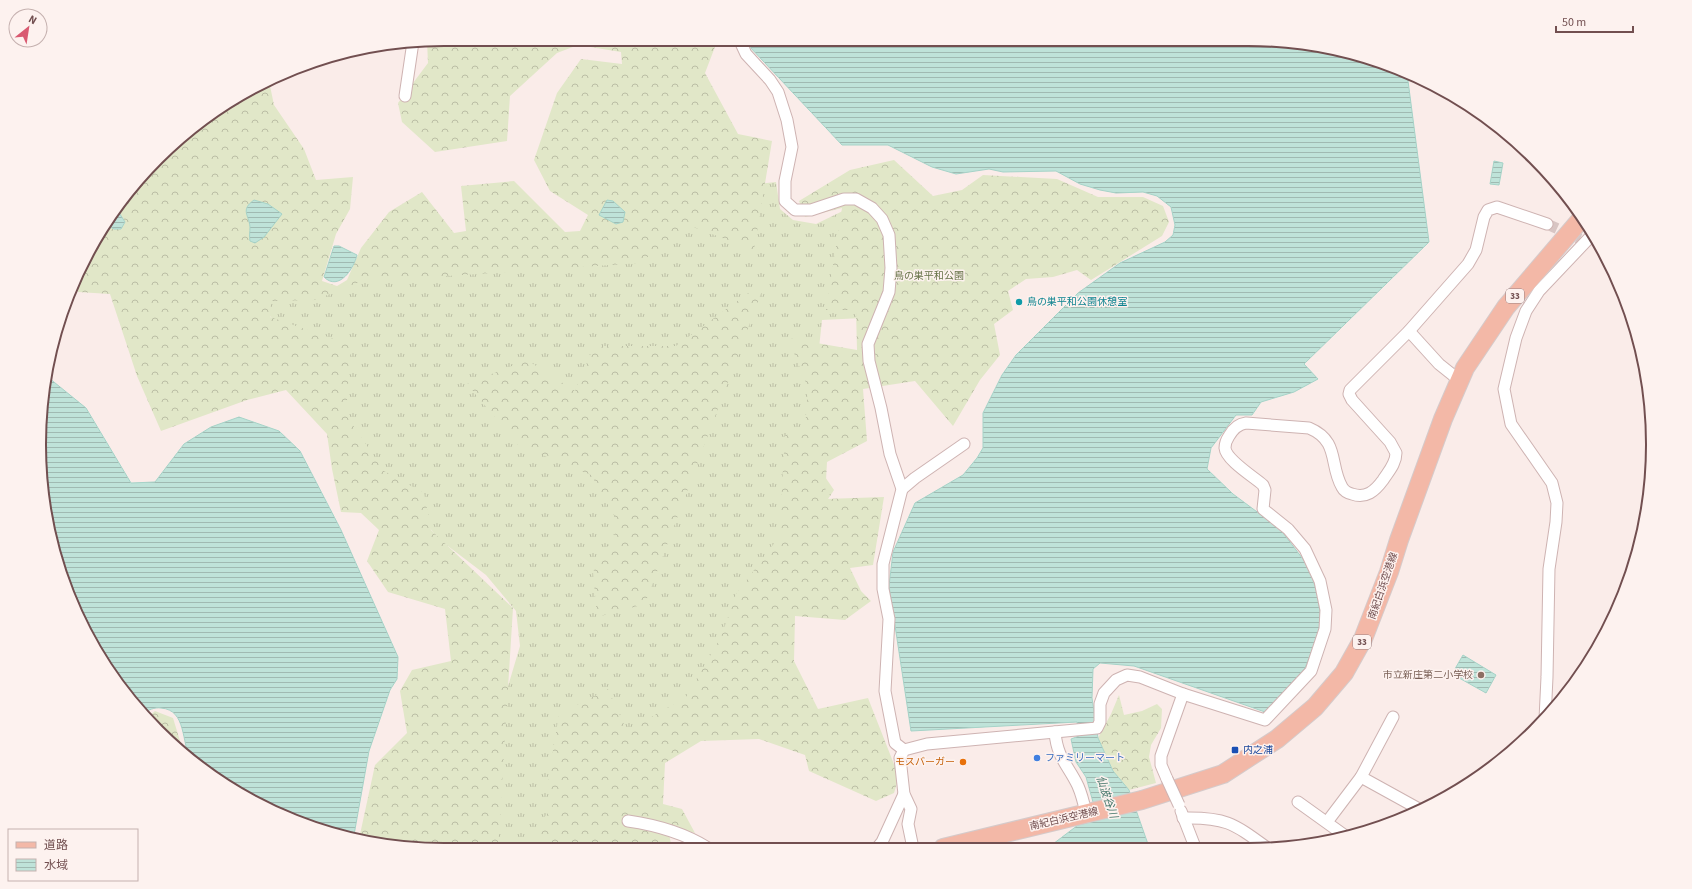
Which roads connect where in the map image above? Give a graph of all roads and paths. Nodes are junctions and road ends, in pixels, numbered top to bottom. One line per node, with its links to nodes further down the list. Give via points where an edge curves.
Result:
1 (742, 46): 10 (street, via 778,92 787,120 792,147 785,181 785,201 795,210 811,210 844,199 856,199 872,208 882,219 889,235 889,292 868,344 869,361 890,454)
2 (412, 47): 3 (street)
3 (405, 96)
4 (1578, 222): 8 (main road, 南紀白浜空港線 / 33, via 1506,307 1473,353)
5 (1547, 224): 7 (street, via 1497,207 1488,210 1476,250 1468,264)
6 (1589, 237): 12 (street, via 1539,291 1526,311 1516,338 1504,389 1511,424 1552,483 1557,503 1549,569)
7 (1409, 331): 8 (street, via 1439,364); 11 (street, via 1349,392 1352,400 1390,442 1396,453 1391,467 1372,492 1362,496 1354,495 1341,487 1327,441 1310,428 1246,423 1237,426 1229,436 1225,447 1227,452 1265,487 1264,511 1290,532 1305,549 1313,564 1324,595 1325,629 1311,671 1265,720)
8 (1459, 380): 20 (main road, 南紀白浜空港線 / 33, via 1399,540 1374,615 1344,673 1327,695 1302,720 1223,774 1142,800)
9 (964, 444): 10 (street)
10 (902, 489): 15 (street, via 883,564 883,588 888,620 886,691 895,743)
11 (1183, 694): 14 (street, via 1133,675 1122,676 1101,699 1100,722 1097,728); 21 (street, bridge, via 1161,756 1161,765)
12 (1545, 709)
13 (1393, 717): 16 (street)
14 (1055, 732): 15 (street, via 928,744); 20 (street, via 1062,760 1077,784)
15 (904, 750): 17 (street, via 900,758)
16 (1361, 777): 19 (street); 23 (street)
17 (904, 794): 26 (street); 27 (street, via 911,809 908,824)
18 (1298, 802): 23 (street)
19 (1413, 807)
20 (1088, 813): 28 (main road, 南紀白浜空港線 / 33)
21 (1183, 818): 29 (street); 30 (street, via 1223,820 1238,826)
22 (628, 821): 25 (street, via 657,826)
23 (1327, 822): 24 (street)
24 (1340, 832)
25 (698, 843)
26 (881, 843)
27 (912, 843)
28 (964, 843)
29 (1192, 843)
30 (1260, 843)

